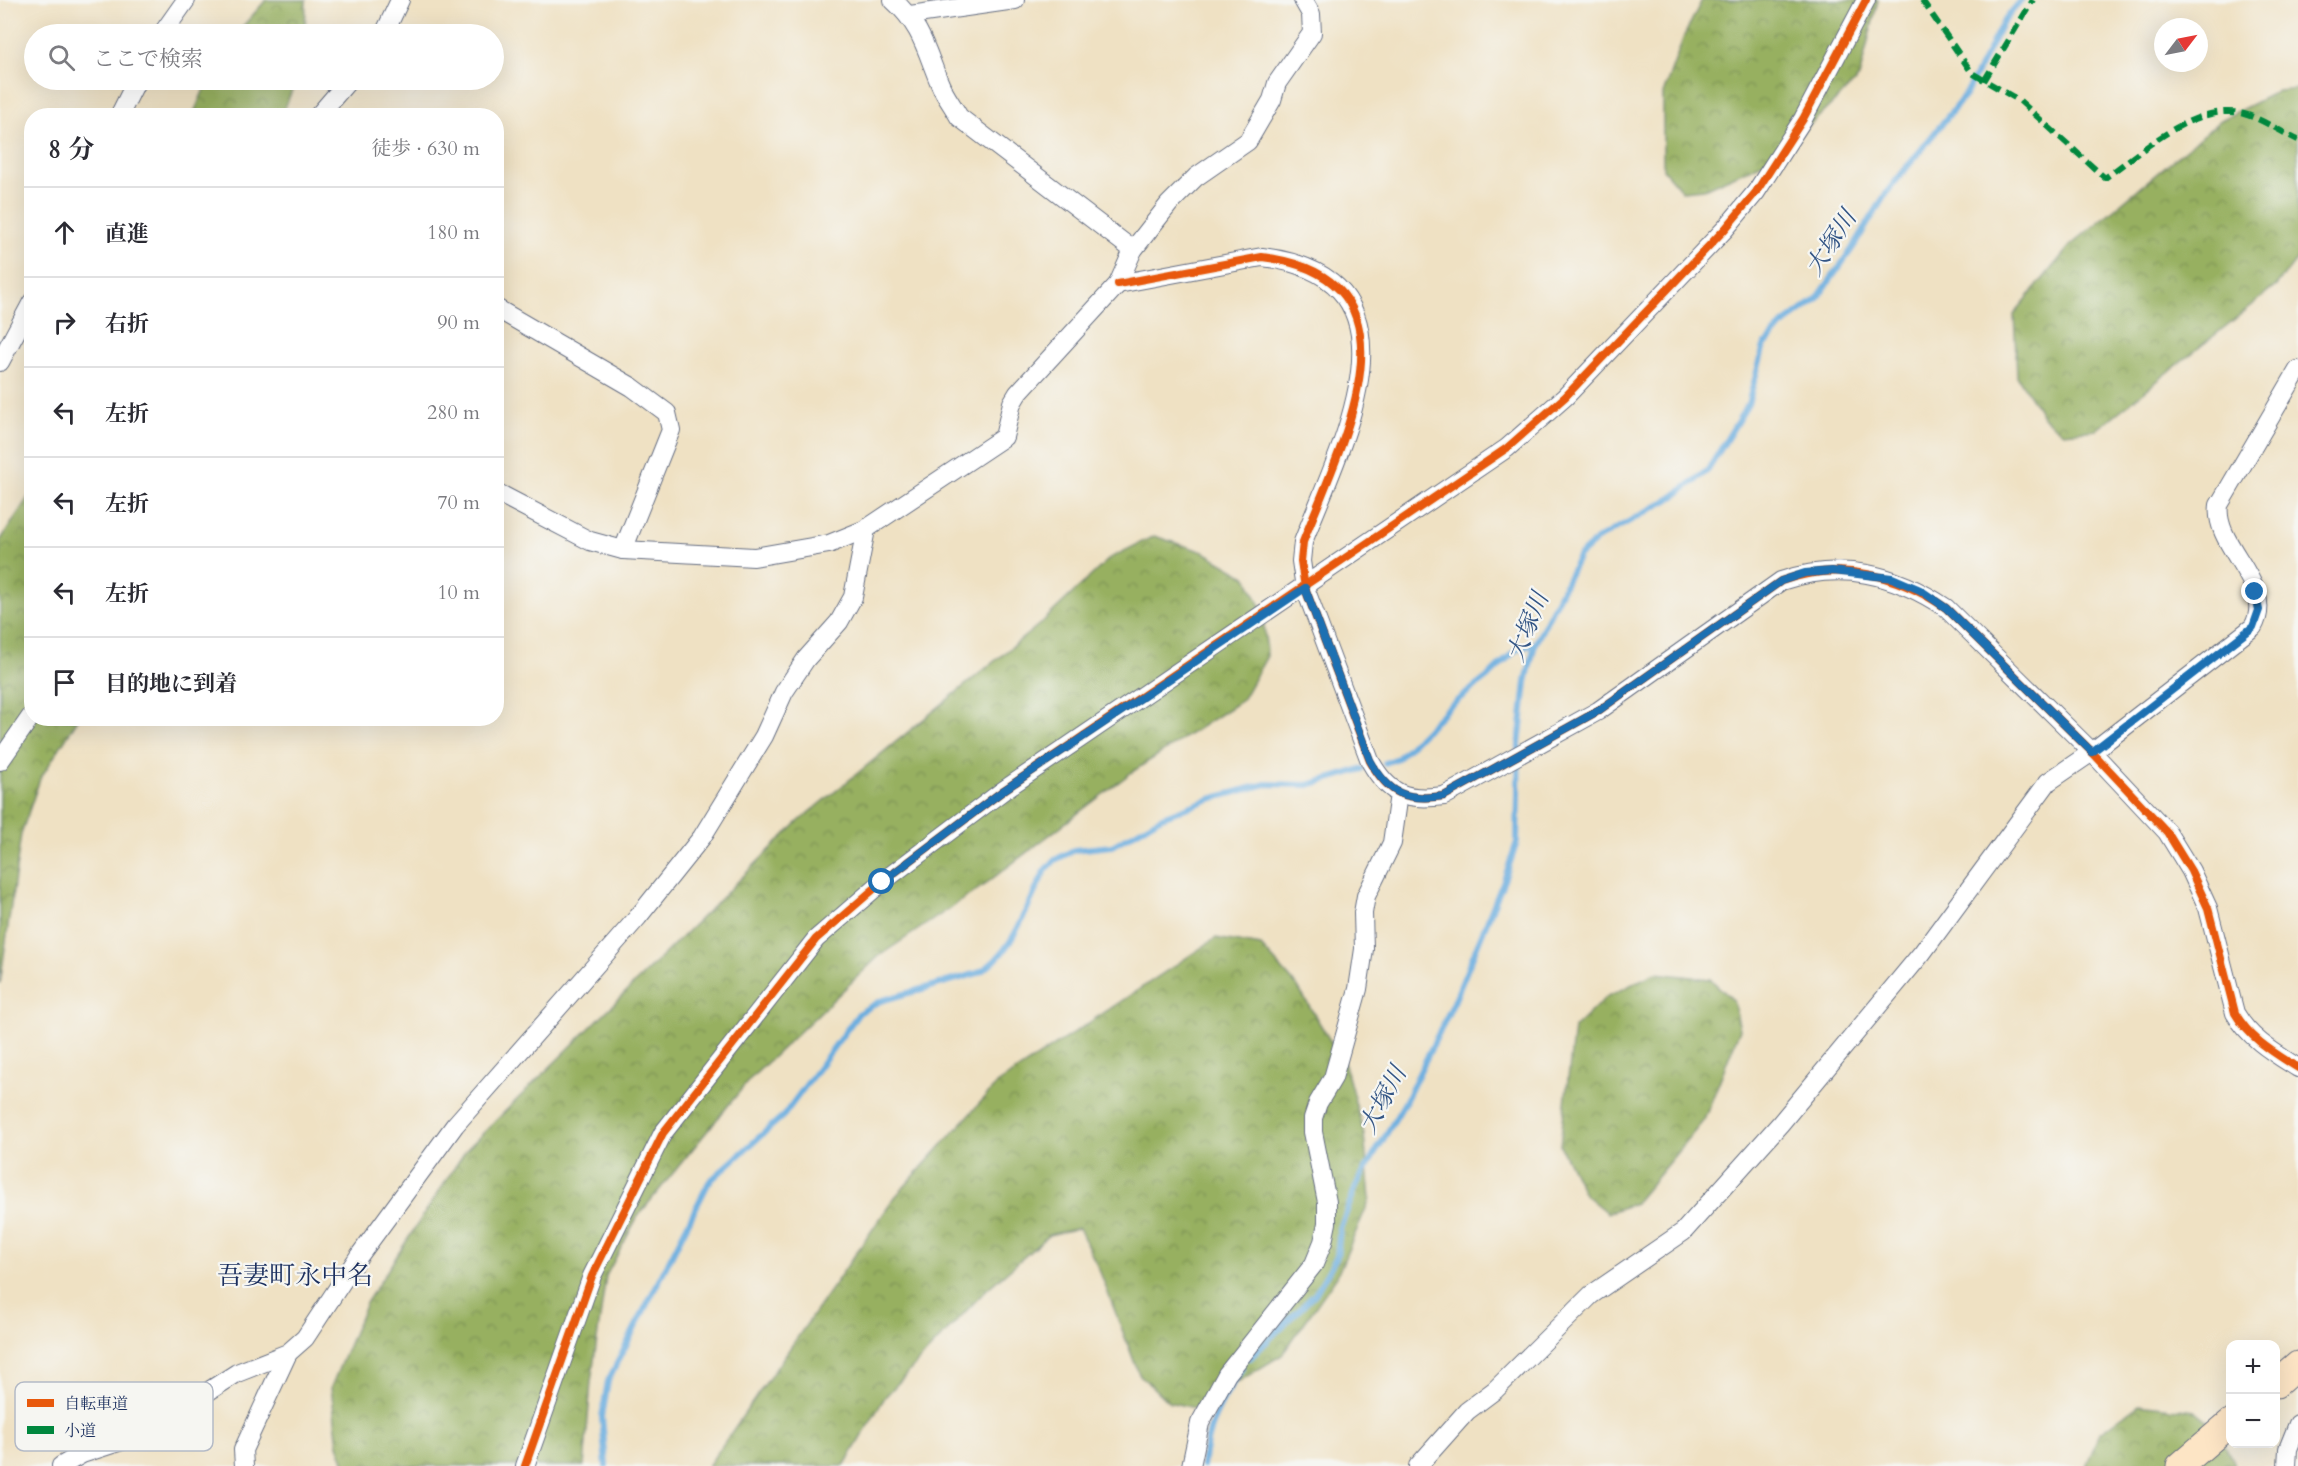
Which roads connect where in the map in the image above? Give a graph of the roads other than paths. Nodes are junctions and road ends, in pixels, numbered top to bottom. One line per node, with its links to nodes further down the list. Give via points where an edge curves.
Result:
1 (186, 0): 8 (street)
2 (400, 0): 9 (street)
3 (893, 0): 7 (street)
4 (1016, 0): 7 (street)
5 (1303, 0): 14 (street, via 1311,14 1312,33 1278,84 1248,141 1197,177 1169,204)
6 (1866, 0): 23 (street, via 1803,119 1756,192 1725,229 1573,388 1507,448)
7 (910, 15): 14 (street, via 941,87 959,117)
8 (169, 24)
9 (389, 24)
10 (132, 90): 12 (street)
11 (340, 90): 13 (street)
12 (123, 108)
13 (325, 108)
14 (1133, 250): 15 (street)
15 (1118, 285): 21 (street, via 1018,393 1004,437); 23 (street, via 1262,257 1311,269 1330,279 1350,303 1361,332 1363,368 1351,417 1303,542)
16 (504, 313): 22 (street, via 632,387 666,413 671,430)
17 (24, 317): 18 (street)
18 (0, 362)
19 (2298, 370): 25 (street, via 2219,505 2220,521 2255,592 2259,610 2253,627)
20 (504, 496): 22 (street, via 590,541)
21 (866, 529): 22 (street, via 829,544 754,557); 29 (street, via 854,597 784,692 764,736 702,837 638,917 455,1125 304,1338)
22 (623, 550)
23 (1305, 588): 27 (street, via 1370,760 1382,781); 38 (street, via 1004,790 882,882 816,939 663,1133 592,1276)
24 (24, 726): 26 (street)
25 (2092, 752): 27 (street, via 1946,608 1920,590 1892,578 1832,571 1805,573 1781,581 1598,711 1444,796 1420,800); 28 (street, via 2167,832 2191,871 2208,908 2235,1013 2244,1029); 40 (street, via 2048,782 1922,953 1780,1124 1683,1232 1591,1295 1495,1390 1467,1412)
26 (0, 761)
27 (1399, 794): 39 (street, via 1392,843 1366,896 1359,989 1333,1078 1313,1118 1327,1202 1323,1242 1314,1264 1227,1374 1200,1423)
28 (2298, 1068)
29 (288, 1353): 32 (street, via 237,1373); 37 (street, via 243,1450)
30 (2298, 1365): 31 (street)
31 (2280, 1381)
32 (213, 1388)
33 (2298, 1424): 42 (street, via 2288,1449)
34 (2226, 1426): 41 (street)
35 (91, 1451): 36 (street)
36 (61, 1466)
37 (244, 1466)
38 (525, 1466)
39 (1191, 1466)
40 (1418, 1466)
41 (2180, 1466)
42 (2287, 1466)

